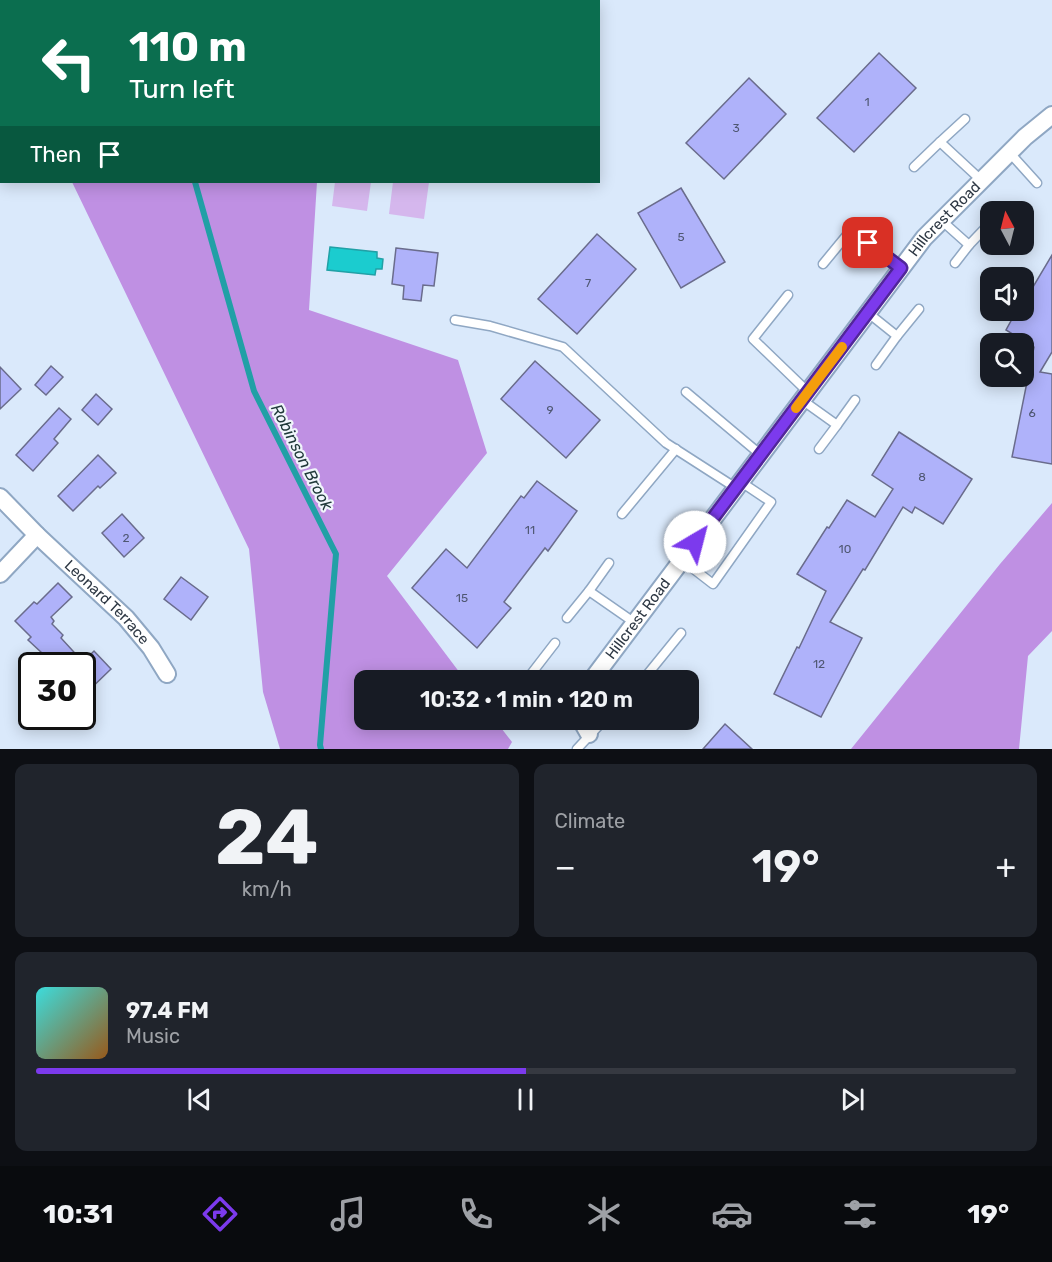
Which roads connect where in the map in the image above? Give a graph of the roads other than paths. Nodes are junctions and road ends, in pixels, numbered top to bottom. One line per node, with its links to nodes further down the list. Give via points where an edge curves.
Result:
1 (1052, 116): 4 (street, Hillcrest Road)
2 (965, 119): 3 (lane)
3 (940, 142): 5 (lane); 6 (lane)
4 (1009, 152): 6 (street, Hillcrest Road); 7 (lane)
5 (914, 167)
6 (981, 180): 8 (street, Hillcrest Road)
7 (1037, 183)
8 (941, 220): 10 (lane); 13 (street, Hillcrest Road)
9 (980, 234): 10 (lane)
10 (969, 245): 11 (lane)
11 (955, 263)
12 (823, 264): 13 (lane, via 851,230)
13 (901, 268): 16 (street, Hillcrest Road)
14 (788, 295): 21 (lane, via 753,339)
15 (919, 309): 18 (lane)
16 (867, 312): 18 (lane); 21 (street, Hillcrest Road)
17 (455, 320): 24 (lane, via 563,347)
18 (897, 336): 19 (lane)
19 (876, 365)
20 (686, 392): 26 (lane)
21 (805, 396): 23 (lane); 26 (street, Hillcrest Road)
22 (855, 400): 23 (lane)
23 (837, 425): 25 (lane)
24 (676, 449): 27 (lane); 29 (lane)
25 (819, 449)
26 (761, 455): 27 (street, Hillcrest Road)
27 (738, 485): 31 (street, Hillcrest Road); 31 (lane, via 771,502 713,584)
28 (0, 497): 30 (street, Leonard Terrace)
29 (622, 514)
30 (37, 535): 33 (street); 42 (street, Leonard Terrace, via 126,618)
31 (682, 560): 36 (street, Hillcrest Road)
32 (609, 563): 34 (lane)
33 (0, 574)
34 (589, 591): 35 (lane); 36 (lane)
35 (567, 618)
36 (635, 623): 40 (street, Hillcrest Road)
37 (681, 633): 41 (lane)
38 (555, 643): 39 (lane)
39 (534, 670)
40 (599, 670)
41 (651, 670)
42 (167, 675)
43 (584, 730): 44 (lane)
44 (577, 749)

